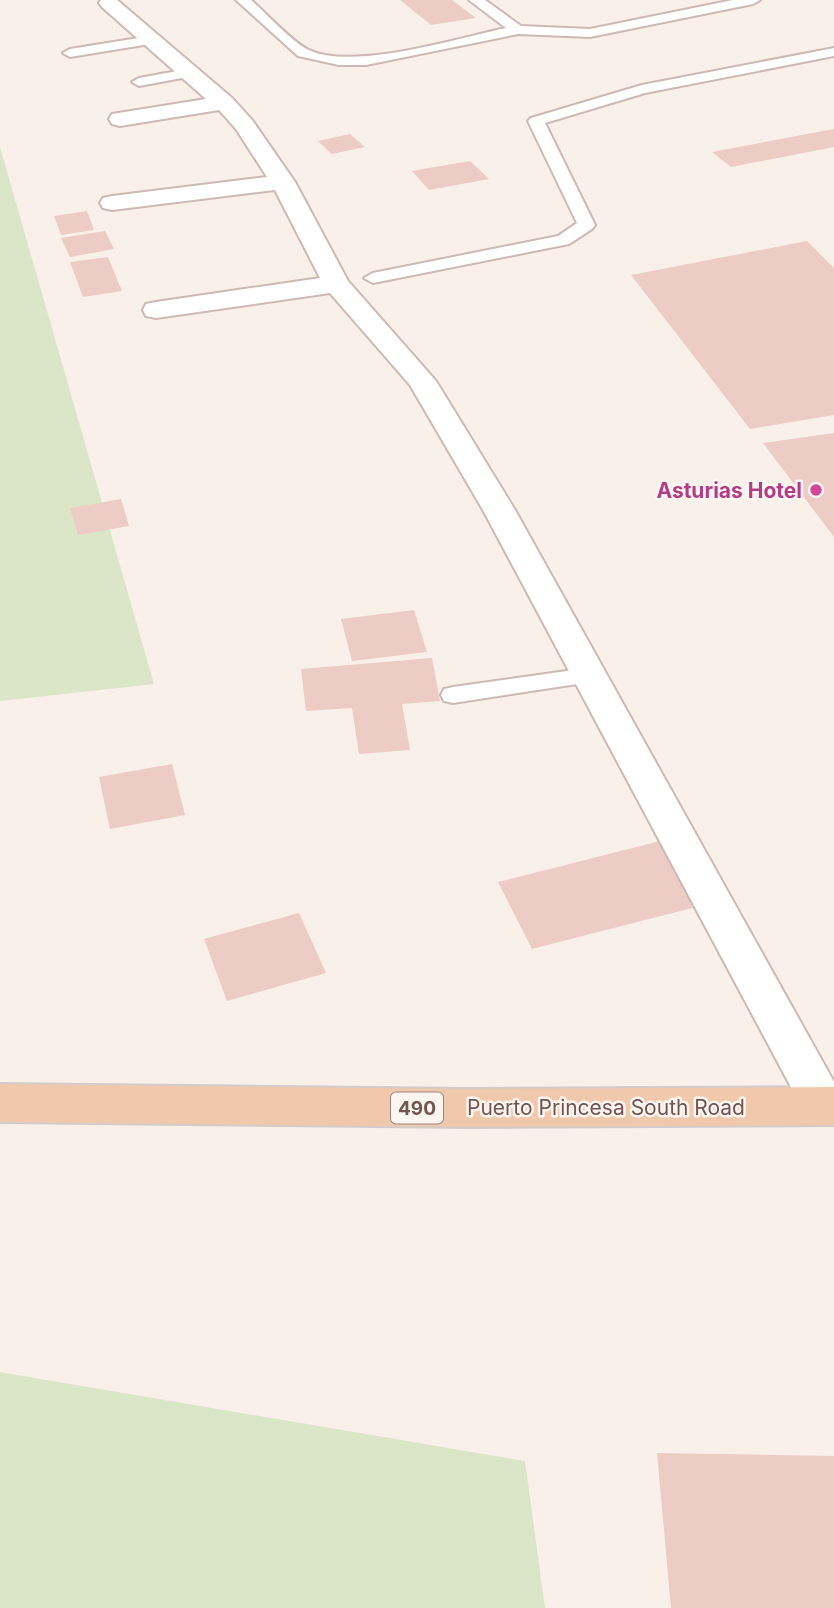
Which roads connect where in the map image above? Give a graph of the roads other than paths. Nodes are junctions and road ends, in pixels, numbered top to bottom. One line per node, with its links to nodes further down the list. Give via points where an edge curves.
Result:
1 (243, 0): 7 (lane, via 303,53 339,61 366,61)
2 (476, 0): 7 (lane)
3 (753, 0): 6 (lane)
4 (109, 3): 8 (street)
5 (662, 5): 6 (lane)
6 (679, 14): 7 (lane, via 580,34)
7 (518, 30)
8 (151, 40): 10 (lane); 11 (street)
9 (834, 52): 17 (lane, via 642,89 536,121 586,225 563,240)
10 (70, 53)
11 (188, 73): 12 (lane); 13 (street)
12 (139, 82)
13 (224, 103): 14 (street); 15 (street)
14 (120, 118)
15 (283, 182): 16 (street); 18 (street)
16 (113, 202)
17 (373, 278)
18 (336, 284): 19 (street); 20 (street, via 422,381 499,510)
19 (156, 310)
20 (588, 676): 21 (lane); 23 (street)
21 (453, 695)
22 (0, 1103): 23 (main road, Puerto Princesa South Road / 490)
23 (829, 1106)

